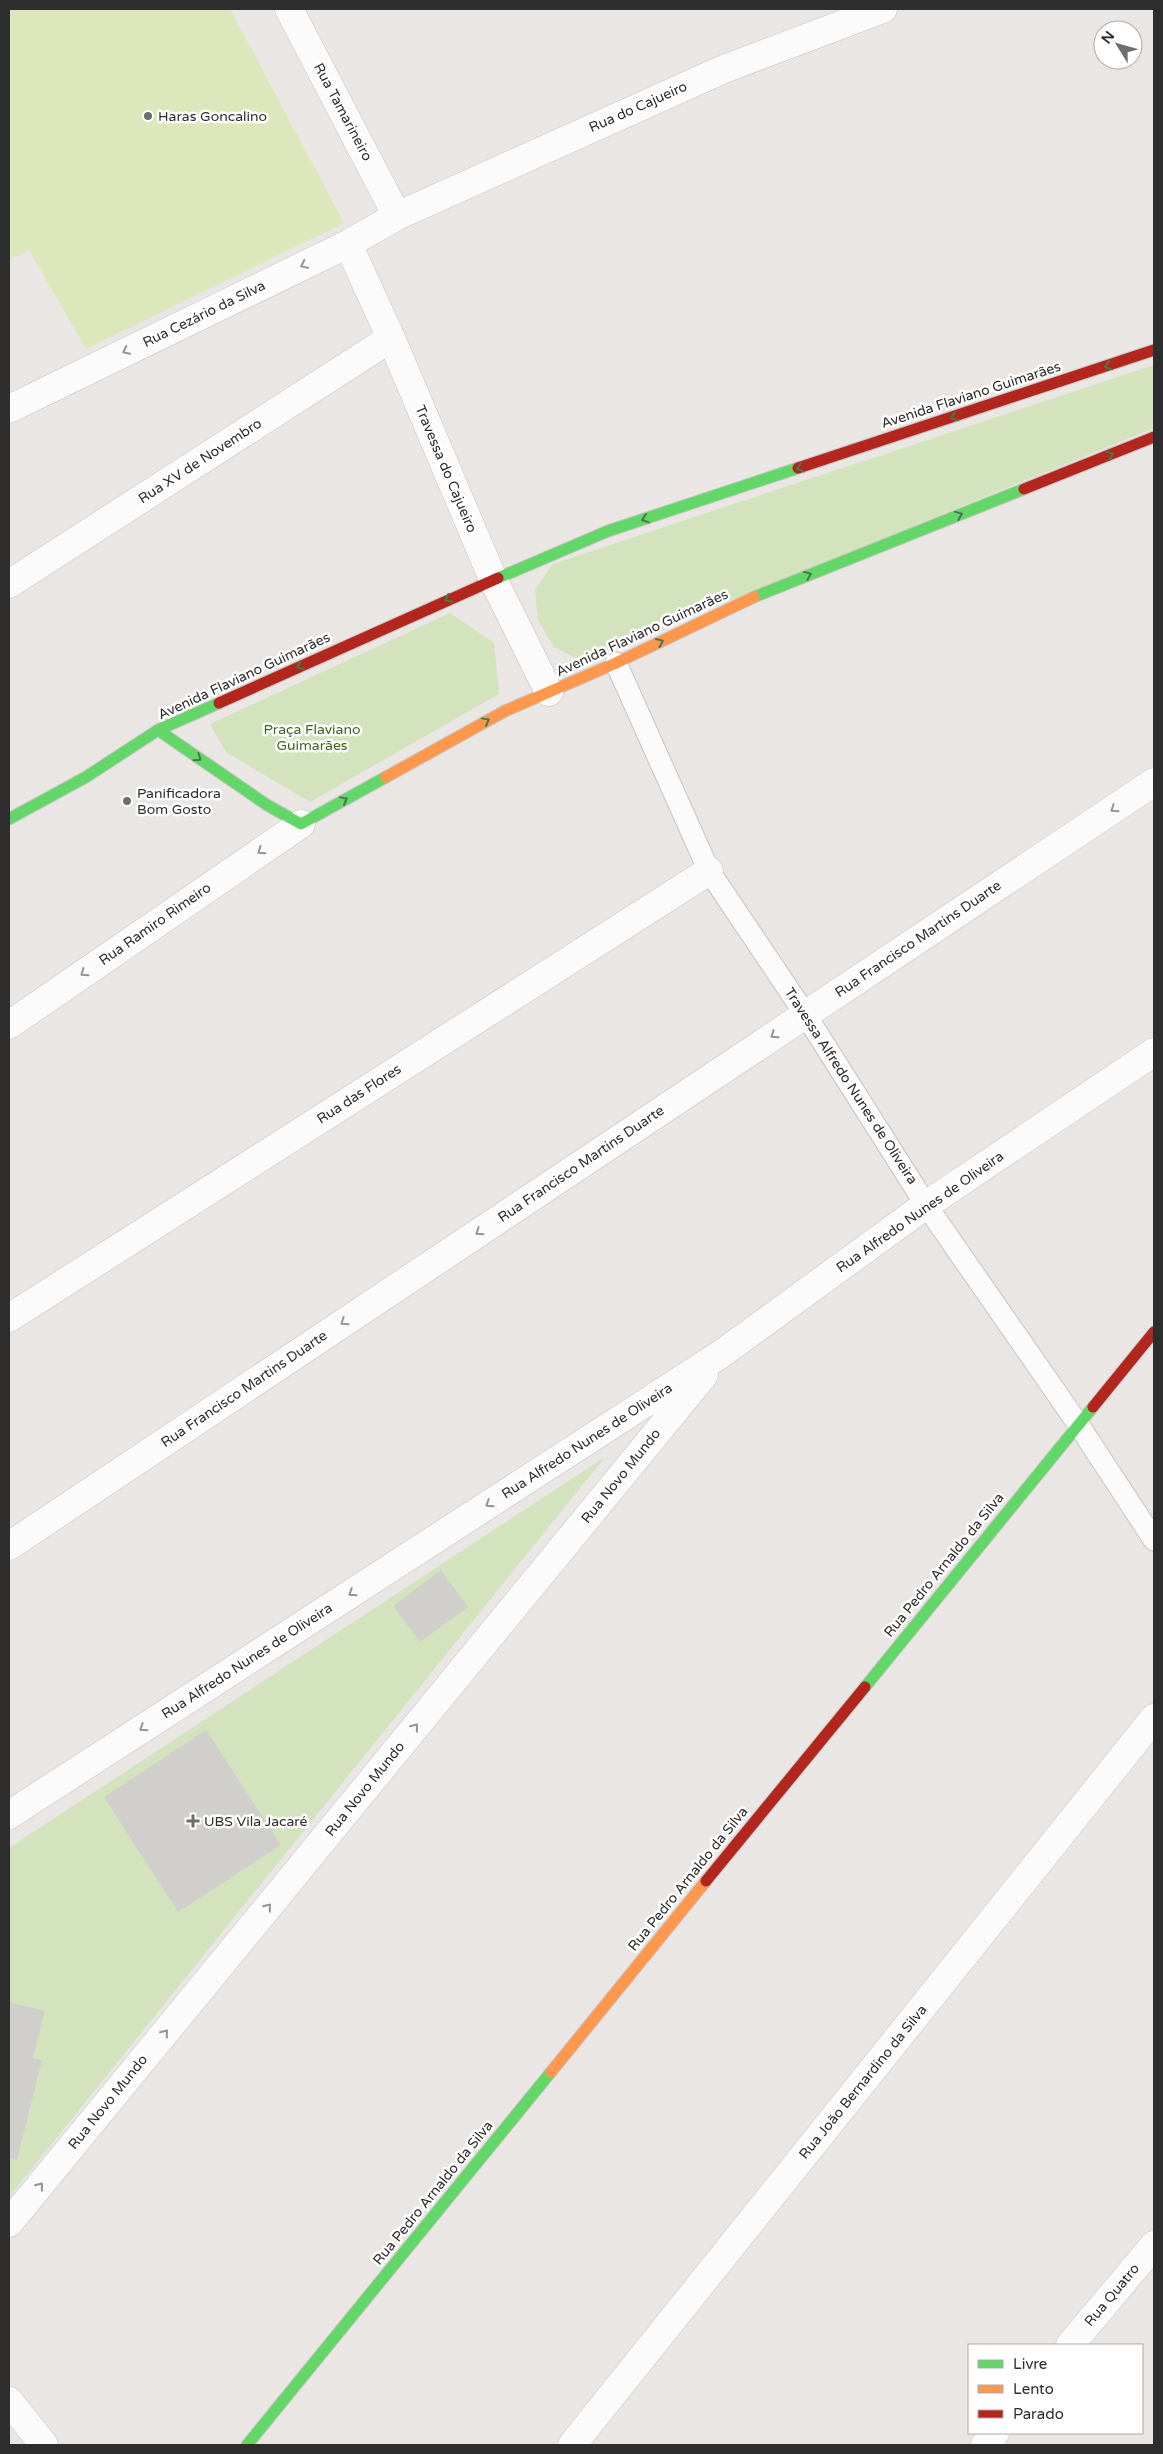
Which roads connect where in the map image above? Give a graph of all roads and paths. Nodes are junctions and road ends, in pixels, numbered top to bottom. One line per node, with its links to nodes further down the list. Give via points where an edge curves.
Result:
1 (289, 9): 3 (street, Rua Tamarineiro)
2 (883, 9): 3 (street, Rua do Cajueiro, via 724,69)
3 (397, 216): 4 (street, Rua Cezário da Silva)
4 (348, 244): 5 (street, Travessa do Cajueiro); 7 (street, Rua Cezário da Silva, one-way to 7)
5 (391, 338): 9 (street, Travessa do Cajueiro); 10 (street, Rua XV de Novembro)
6 (1154, 350): 9 (main road, Avenida Flaviano Guimarães, one-way to 9, via 608,531)
7 (9, 409)
8 (1154, 437): 11 (main road, Avenida Flaviano Guimarães, one-way to 8, via 769,590)
9 (493, 579): 12 (street, Travessa do Cajueiro); 13 (main road, Avenida Flaviano Guimarães, one-way to 13)
10 (9, 584)
11 (616, 663): 12 (main road, Avenida Flaviano Guimarães); 17 (lane, Travessa Alfredo Nunes de Oliveira)
12 (549, 692): 16 (main road, Avenida Flaviano Guimarães, one-way to 12, via 505,711)
13 (158, 730): 15 (main road, via 86,777); 16 (main road, Avenida Flaviano Guimarães, one-way to 16, via 267,805)
14 (1154, 782): 18 (street, Rua Francisco Martins Duarte, one-way to 18)
15 (9, 819)
16 (301, 824): 19 (street, Rua Ramiro Rimeiro, one-way to 19)
17 (709, 871): 18 (lane, Travessa Alfredo Nunes de Oliveira); 22 (street, Rua das Flores)
18 (805, 1014): 21 (lane, Travessa Alfredo Nunes de Oliveira); 27 (street, Rua Francisco Martins Duarte, one-way to 27)
19 (9, 1025)
20 (1154, 1052): 21 (street, Rua Alfredo Nunes de Oliveira)
21 (926, 1205): 24 (street, Rua Alfredo Nunes de Oliveira); 25 (lane, Travessa Alfredo Nunes de Oliveira)
22 (9, 1318)
23 (1154, 1332): 25 (main road, Rua Pedro Arnaldo da Silva)
24 (721, 1354): 29 (street, Rua Alfredo Nunes de Oliveira, one-way to 29); 30 (street, Rua Novo Mundo, one-way to 24)
25 (1078, 1424): 26 (lane, Travessa Alfredo Nunes de Oliveira); 36 (main road, Rua Pedro Arnaldo da Silva)
26 (1154, 1540)
27 (9, 1546)
28 (1154, 1718): 37 (street, Rua João Bernardino da Silva)
29 (9, 1815)
30 (9, 2223)
31 (1154, 2245): 32 (street, Rua Quatro)
32 (1071, 2344)
33 (9, 2401): 35 (street)
34 (995, 2434): 38 (street)
35 (44, 2445)
36 (247, 2445)
37 (572, 2445)
38 (985, 2445)

